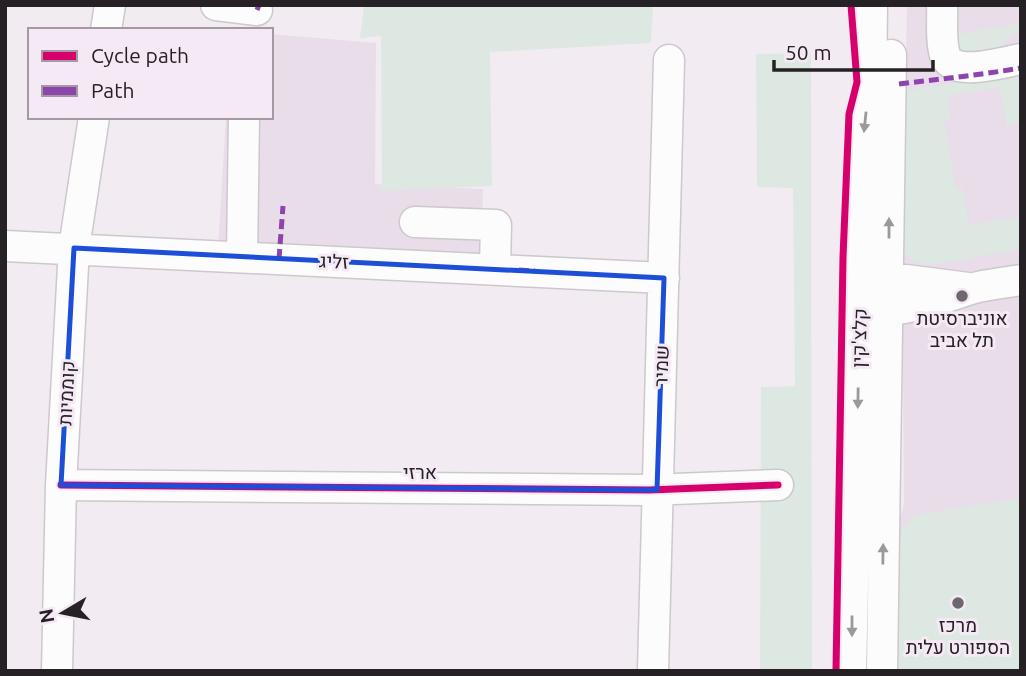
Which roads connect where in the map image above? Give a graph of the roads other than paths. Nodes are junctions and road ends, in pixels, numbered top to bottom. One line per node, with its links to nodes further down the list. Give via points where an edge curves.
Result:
1 (110, 5): 7 (street)
2 (216, 5): 6 (street)
3 (872, 5): 19 (street, קלצ'קין, one-way to 19, via 871,83 864,128)
4 (892, 5): 19 (street, קלצ'קין, one-way to 4)
5 (942, 5): 8 (street, via 948,61 972,67)
6 (257, 10)
7 (106, 28)
8 (1021, 59)
9 (669, 60): 17 (street, שמיר)
10 (93, 119): 14 (street, קוממיות)
11 (244, 119): 15 (street)
12 (415, 222): 16 (street, via 496,225)
13 (5, 246): 14 (street, זליג)
14 (74, 248): 15 (street, זליג); 22 (street, קוממיות)
15 (242, 257): 16 (street, זליג)
16 (516, 270): 17 (street, זליג)
17 (664, 278): 24 (street, שמיר)
18 (1021, 280): 20 (street)
19 (875, 281): 20 (street); 21 (street, קלצ'קין)
20 (972, 288): 21 (street, via 940,302)
21 (874, 312): 27 (street, קלצ'קין, one-way to 27); 28 (street, קלצ'קין, one-way to 21)
22 (61, 485): 24 (street, ארזי); 25 (street, קוממיות)
23 (778, 485): 24 (street, ארזי)
24 (657, 490): 26 (street, שמיר)
25 (57, 671)
26 (653, 671)
27 (851, 671)
28 (882, 671)

